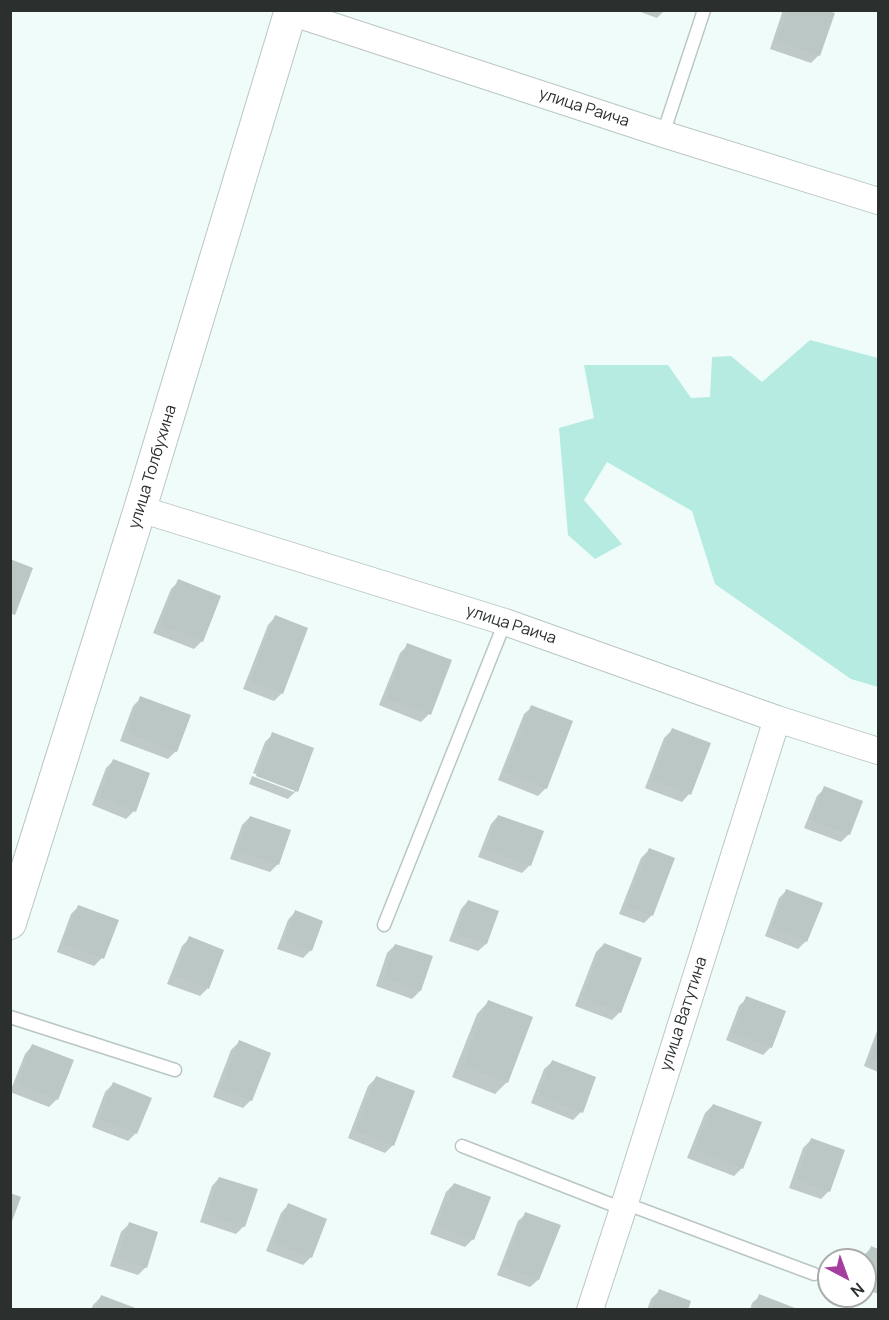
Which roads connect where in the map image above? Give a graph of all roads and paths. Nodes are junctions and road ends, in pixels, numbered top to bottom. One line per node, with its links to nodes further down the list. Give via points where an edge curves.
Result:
1 (704, 10): 3 (lane)
2 (290, 11): 3 (street, улица Раича); 5 (street, улица Толбухина)
3 (663, 134): 4 (street, улица Раича)
4 (879, 201)
5 (140, 509): 6 (street, улица Раича); 9 (street, улица Толбухина)
6 (505, 622): 7 (street, улица Раича); 10 (lane)
7 (777, 718): 8 (street, улица Раича); 14 (street, улица Ватутина)
8 (879, 751)
9 (10, 922)
10 (384, 925)
11 (10, 1017): 12 (lane)
12 (175, 1070)
13 (462, 1146): 14 (lane)
14 (624, 1206): 15 (lane); 16 (street, улица Ватутина)
15 (814, 1275)
16 (590, 1310)

